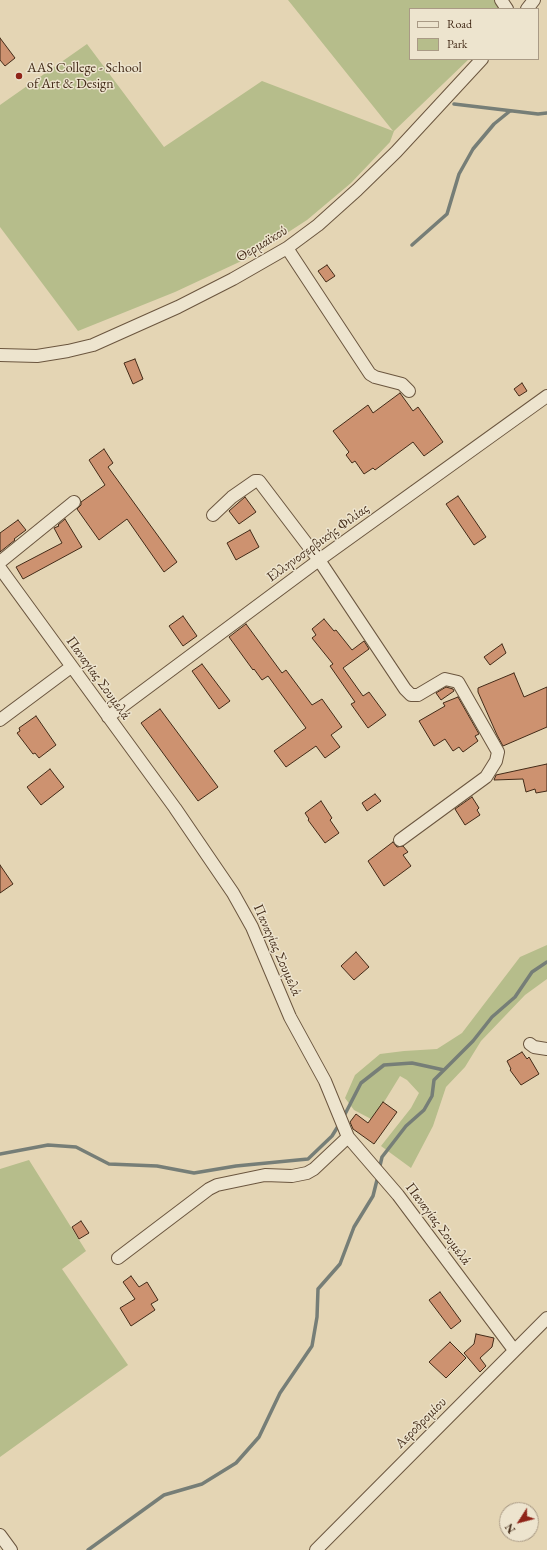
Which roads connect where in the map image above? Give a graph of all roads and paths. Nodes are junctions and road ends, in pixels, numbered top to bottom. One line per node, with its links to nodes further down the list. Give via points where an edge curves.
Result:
1 (534, 0): 2 (street)
2 (528, 8)
3 (481, 60): 4 (street, Θερμαϊκού, via 357,190 318,225)
4 (287, 248): 5 (street, Θερμαϊκού, via 178,307 93,344 37,356); 6 (street, via 370,374 402,384)
5 (0, 355)
6 (409, 391)
7 (547, 396): 10 (street, Ελληνοσερβικής Φιλίας)
8 (74, 502): 11 (street)
9 (213, 515): 10 (street, via 232,497 259,481)
10 (319, 560): 14 (street, Ελληνοσερβικής Φιλίας); 16 (street, via 405,689 412,695 418,695 444,679 458,682 498,752 496,761 486,777)
11 (0, 562)
12 (0, 568): 13 (street, Παναγίας Σουμελά)
13 (71, 667): 14 (street, Παναγίας Σουμελά); 15 (street)
14 (108, 717): 19 (street, Παναγίας Σουμελά, via 200,844 245,912 281,996 325,1081)
15 (0, 720)
16 (400, 840)
17 (530, 1044): 18 (street)
18 (547, 1049)
19 (346, 1132): 20 (street, via 314,1169 307,1173 292,1176 265,1175 217,1185); 22 (street, Παναγίας Σουμελά, via 398,1195)
20 (118, 1258)
21 (547, 1318): 22 (street, Αεροδρομίου)
22 (514, 1350): 25 (street, Αεροδρομίου)
23 (0, 1536): 24 (street)
24 (11, 1550)
25 (316, 1550)

